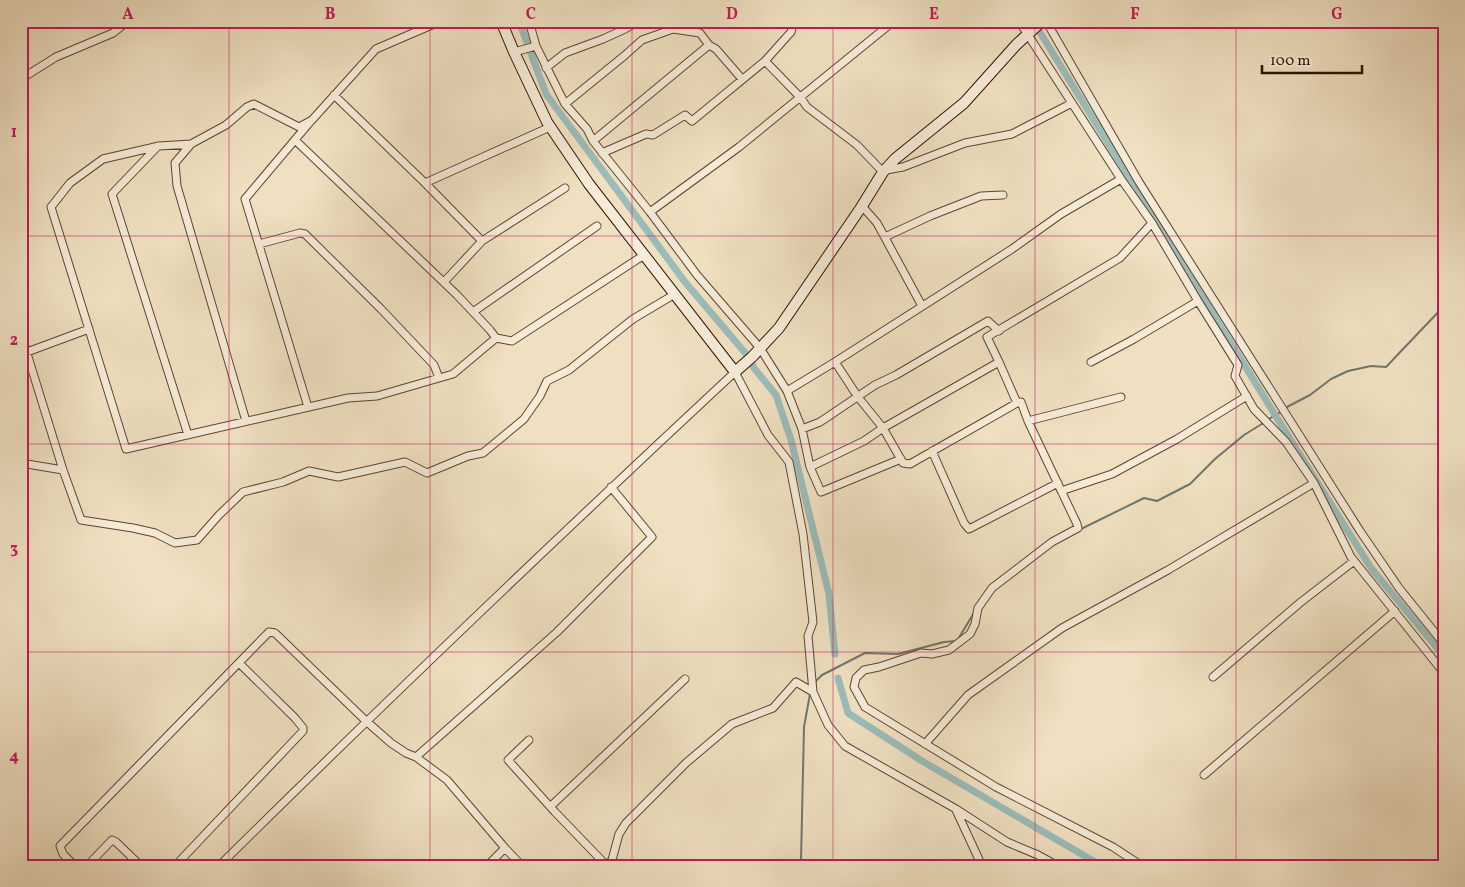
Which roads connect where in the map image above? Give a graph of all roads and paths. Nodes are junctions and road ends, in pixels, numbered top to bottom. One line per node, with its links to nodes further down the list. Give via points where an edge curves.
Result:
1 (128, 21): 17 (street, via 113,33 56,58)
2 (441, 21): 18 (street, via 376,49)
3 (501, 21): 13 (street)
4 (529, 21): 12 (street)
5 (638, 21): 15 (street, via 565,53)
6 (794, 21): 14 (street, via 792,32)
7 (894, 21): 19 (street)
8 (1019, 21): 10 (street)
9 (1043, 22): 10 (street); 80 (street, via 1139,182 1355,524 1399,588)
10 (1028, 33): 20 (street); 29 (street, via 964,104 895,159)
11 (709, 45): 16 (street); 21 (street, via 700,33 672,29 642,40); 25 (street)
12 (536, 46): 13 (street); 15 (street)
13 (514, 52): 23 (street)
14 (765, 61): 16 (street); 19 (street)
15 (546, 68): 21 (street)
16 (742, 79): 28 (street, via 692,121 685,115 653,135 646,134)
17 (21, 80)
18 (334, 96): 22 (street); 31 (street)
19 (800, 97): 29 (street, via 807,107); 35 (street, via 739,147)
20 (1072, 103): 29 (street, via 1012,134 965,143); 30 (street)
21 (565, 104): 25 (street)
22 (312, 120): 24 (street); 26 (street, via 299,126 254,104 226,125)
23 (550, 127): 31 (street); 41 (street)
24 (295, 140): 40 (street, via 245,199); 42 (street)
25 (593, 141): 28 (street)
26 (191, 144): 27 (street); 64 (street, via 175,163 177,186)
27 (159, 146): 47 (street, via 103,159 70,183 51,207); 68 (street, via 112,194)
28 (602, 153): 35 (street)
29 (885, 171): 34 (street)
30 (1121, 179): 36 (street); 45 (street, via 1061,214)
31 (425, 183): 39 (street)
32 (565, 188): 39 (street)
33 (1002, 195): 38 (street, via 981,196)
34 (862, 206): 38 (street); 51 (street, via 779,328)
35 (650, 212): 51 (street, via 697,275)
36 (1152, 223): 44 (street); 48 (street, via 1120,258)
37 (598, 226): 46 (street)
38 (885, 237): 45 (street)
39 (482, 241): 42 (street)
40 (259, 244): 57 (street, via 306,234 434,365); 63 (street)
41 (644, 255): 43 (street); 50 (street, via 512,341)
42 (444, 282): 46 (street)
43 (674, 294): 56 (street); 73 (street, via 633,319 569,370 547,381 524,420 483,453 427,473 405,462 338,477 309,471 283,482 243,492 197,540 176,543 148,531 81,520)
44 (1198, 301): 55 (street); 60 (street, via 1238,365 1235,376)
45 (922, 306): 53 (street)
46 (474, 312): 50 (street)
47 (89, 329): 52 (street); 68 (street, via 126,449)
48 (999, 331): 54 (street, via 987,338); 59 (street, via 988,321)
49 (21, 334): 52 (street)
50 (496, 338): 57 (street, via 453,374)
51 (760, 348): 56 (street); 58 (street)
52 (27, 352): 73 (street)
53 (835, 362): 58 (street); 59 (street)
54 (999, 362): 62 (street); 66 (street)
55 (1092, 362)
56 (738, 369): 76 (street); 85 (street, via 768,435 789,462 803,534 813,622 808,636)
57 (439, 378): 63 (street, via 377,396 348,398)
58 (787, 391): 67 (street)
59 (858, 396): 66 (street); 67 (street, via 820,422)
60 (1247, 396): 75 (street, via 1254,409 1286,442); 77 (street, via 1112,474)
61 (1121, 397): 65 (street)
62 (1016, 403): 65 (street, via 1021,402); 69 (street)
63 (308, 407): 64 (street)
64 (246, 421): 68 (street)
65 (1028, 421): 74 (street)
66 (883, 428): 70 (street); 72 (street, via 864,441)
67 (802, 429): 72 (street)
68 (188, 435)
69 (932, 451): 70 (street, via 910,464 903,463); 74 (street, via 969,529)
70 (901, 459): 72 (street, via 821,492)
71 (21, 463): 73 (street)
72 (810, 467)
73 (63, 470)
74 (1058, 483): 77 (street)
75 (1314, 483): 78 (street); 88 (street, via 1168,570 1062,628 968,695)
76 (610, 487): 86 (street); 89 (street, via 652,537 557,632)
77 (1061, 491): 88 (street, via 1078,528 1052,542 992,588 978,608 970,634 949,650 921,653 864,670 856,678 854,687 865,707)
78 (1354, 560): 79 (street); 83 (street)
79 (1395, 611): 82 (street); 90 (street)
80 (1444, 644)
81 (239, 663): 86 (street, via 269,632 275,633); 94 (street, via 60,846); 97 (street, via 304,731)
82 (1444, 673)
83 (1213, 677)
84 (685, 679): 91 (street)
85 (813, 692): 92 (street, via 828,725 845,746); 101 (street, via 796,682 773,708 732,724 686,763 626,823)
86 (366, 721): 89 (street, via 391,743); 98 (street)
87 (529, 740): 91 (street, via 508,760)
88 (925, 744): 104 (street, via 996,787 1113,847)
89 (416, 757): 93 (street, via 447,780)
90 (1204, 776)
91 (552, 806): 101 (street)
92 (956, 809): 102 (street); 103 (street, via 1007,842)
93 (505, 848): 99 (street); 100 (street)
94 (75, 866)
95 (87, 866): 96 (street, via 112,840)
96 (141, 866)
97 (175, 866)
98 (219, 866)
99 (487, 866)
100 (522, 866)
101 (607, 866)
102 (982, 866)
103 (1058, 866)
104 (1142, 866)

